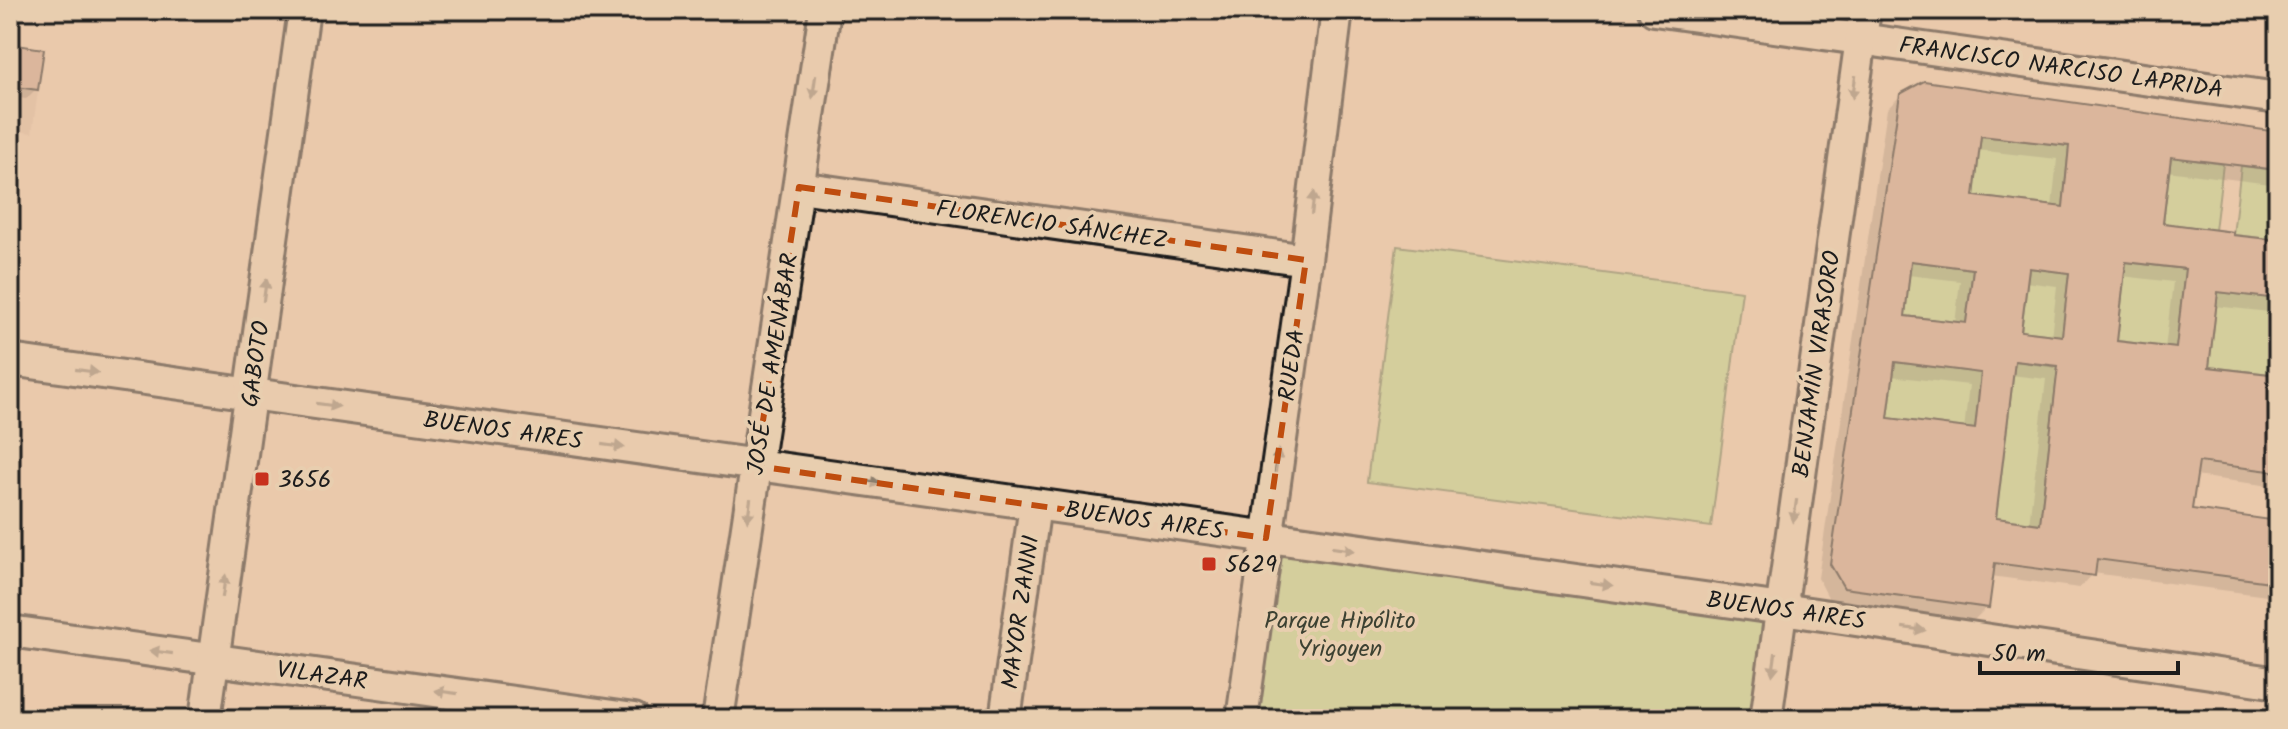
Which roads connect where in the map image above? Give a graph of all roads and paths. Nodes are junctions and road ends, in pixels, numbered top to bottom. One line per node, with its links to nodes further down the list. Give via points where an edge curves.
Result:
1 (304, 10): 10 (street, GABOTO, one-way to 1)
2 (825, 10): 7 (street, JOSÉ DE AMENÁBAR, one-way to 7)
3 (1337, 10): 8 (street, RUEDA, one-way to 3)
4 (1654, 10): 5 (street, FRANCISCO NARCISO LAPRIDA)
5 (1863, 25): 6 (street, FRANCISCO NARCISO LAPRIDA); 14 (street, BENJAMÍN VIRASORO, one-way to 14)
6 (2278, 98)
7 (799, 187): 8 (street, FLORENCIO SÁNCHEZ); 11 (street, JOSÉ DE AMENÁBAR)
8 (1306, 260): 13 (street, RUEDA, one-way to 8)
9 (10, 360): 10 (street, BUENOS AIRES, one-way to 10)
10 (250, 395): 11 (street, BUENOS AIRES, one-way to 11); 16 (street, GABOTO, one-way to 10)
11 (756, 466): 12 (street, BUENOS AIRES, one-way to 12); 20 (street, JOSÉ DE AMENÁBAR, one-way to 20)
12 (1035, 505): 13 (street, BUENOS AIRES); 21 (street, MAYOR ZANNI)
13 (1266, 538): 14 (street, BUENOS AIRES, one-way to 14); 22 (street, RUEDA)
14 (1782, 609): 17 (street, BUENOS AIRES, one-way to 17); 23 (street, BENJAMÍN VIRASORO, one-way to 23)
15 (10, 631): 16 (street, VILAZAR, one-way to 15)
16 (214, 660): 18 (street, GABOTO); 19 (street, VILAZAR, one-way to 16)
17 (2278, 683)
18 (205, 719)
19 (634, 719)
20 (718, 719)
21 (1005, 719)
22 (1242, 719)
23 (1766, 719)

